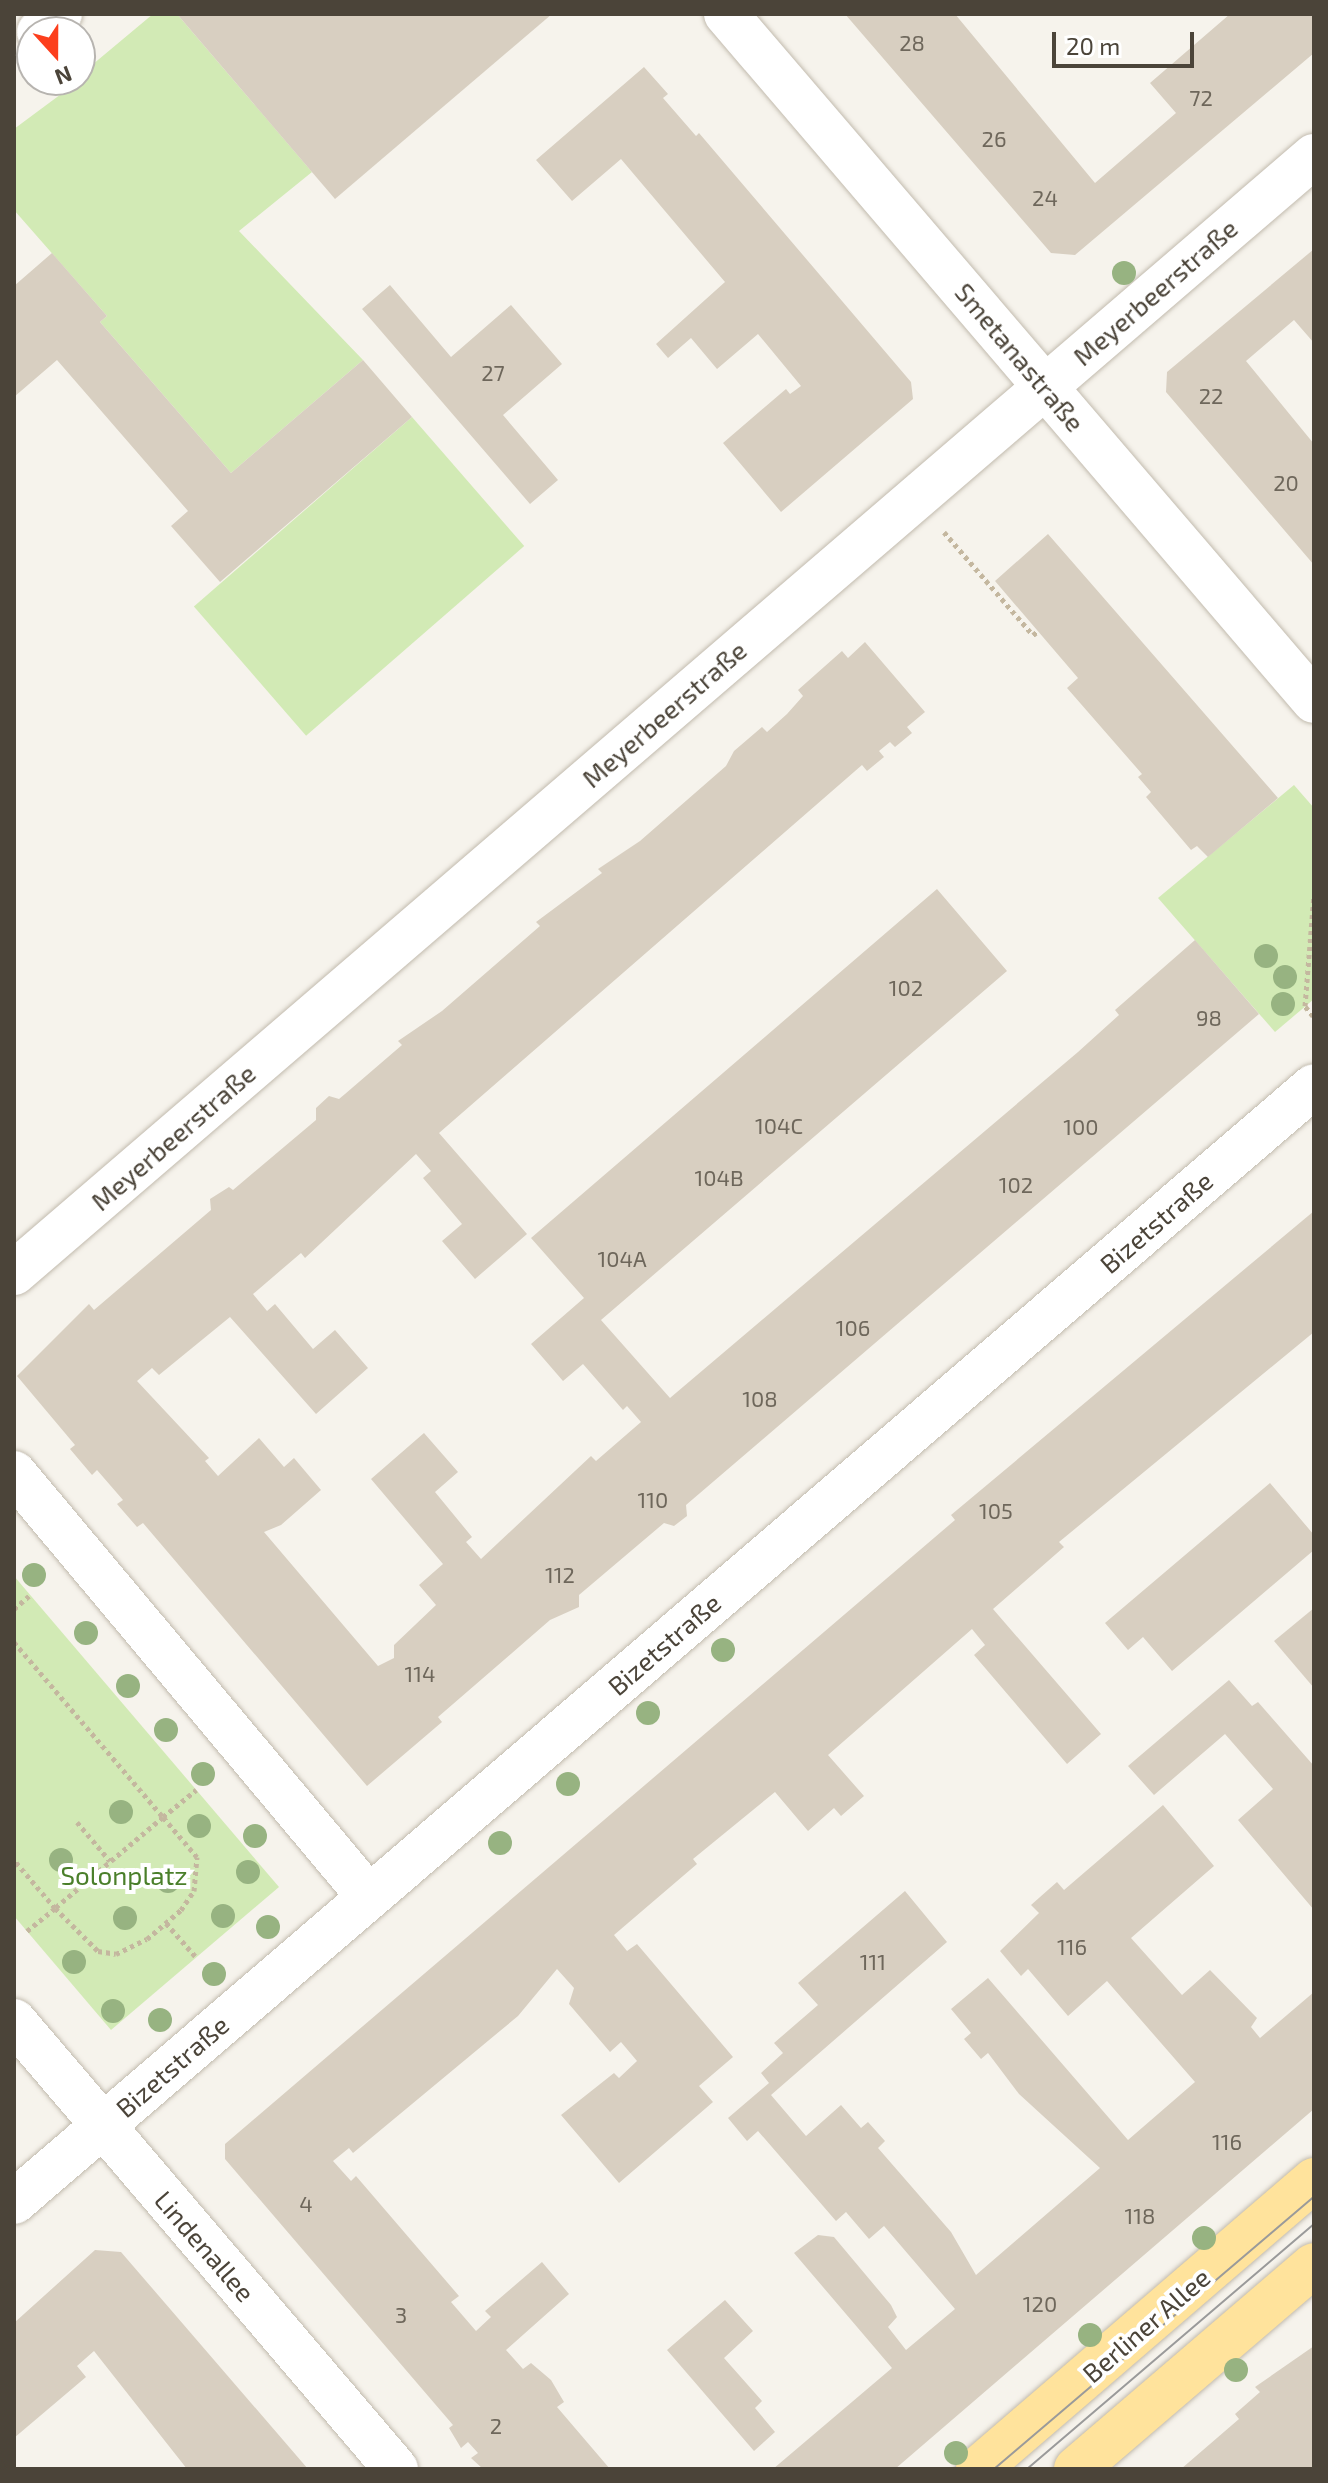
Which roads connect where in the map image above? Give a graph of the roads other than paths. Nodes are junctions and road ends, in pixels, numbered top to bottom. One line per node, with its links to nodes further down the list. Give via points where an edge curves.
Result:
1 (726, 14): 3 (street, Smetanastraße)
2 (1314, 156): 3 (street, Meyerbeerstraße)
3 (1045, 388): 4 (street, Smetanastraße); 6 (street, Meyerbeerstraße)
4 (1314, 701)
5 (1314, 1086): 8 (street, Bizetstraße)
6 (14, 1273)
7 (14, 1473): 8 (street)
8 (369, 1897): 10 (street, Bizetstraße)
9 (14, 2021): 10 (street, Lindenallee)
10 (102, 2127): 12 (street, Bizetstraße); 14 (street, Lindenallee)
11 (1314, 2180): 15 (main road, Berliner Allee)
12 (14, 2202)
13 (1314, 2265): 16 (main road)
14 (396, 2469)
15 (978, 2469)
16 (1076, 2469)

